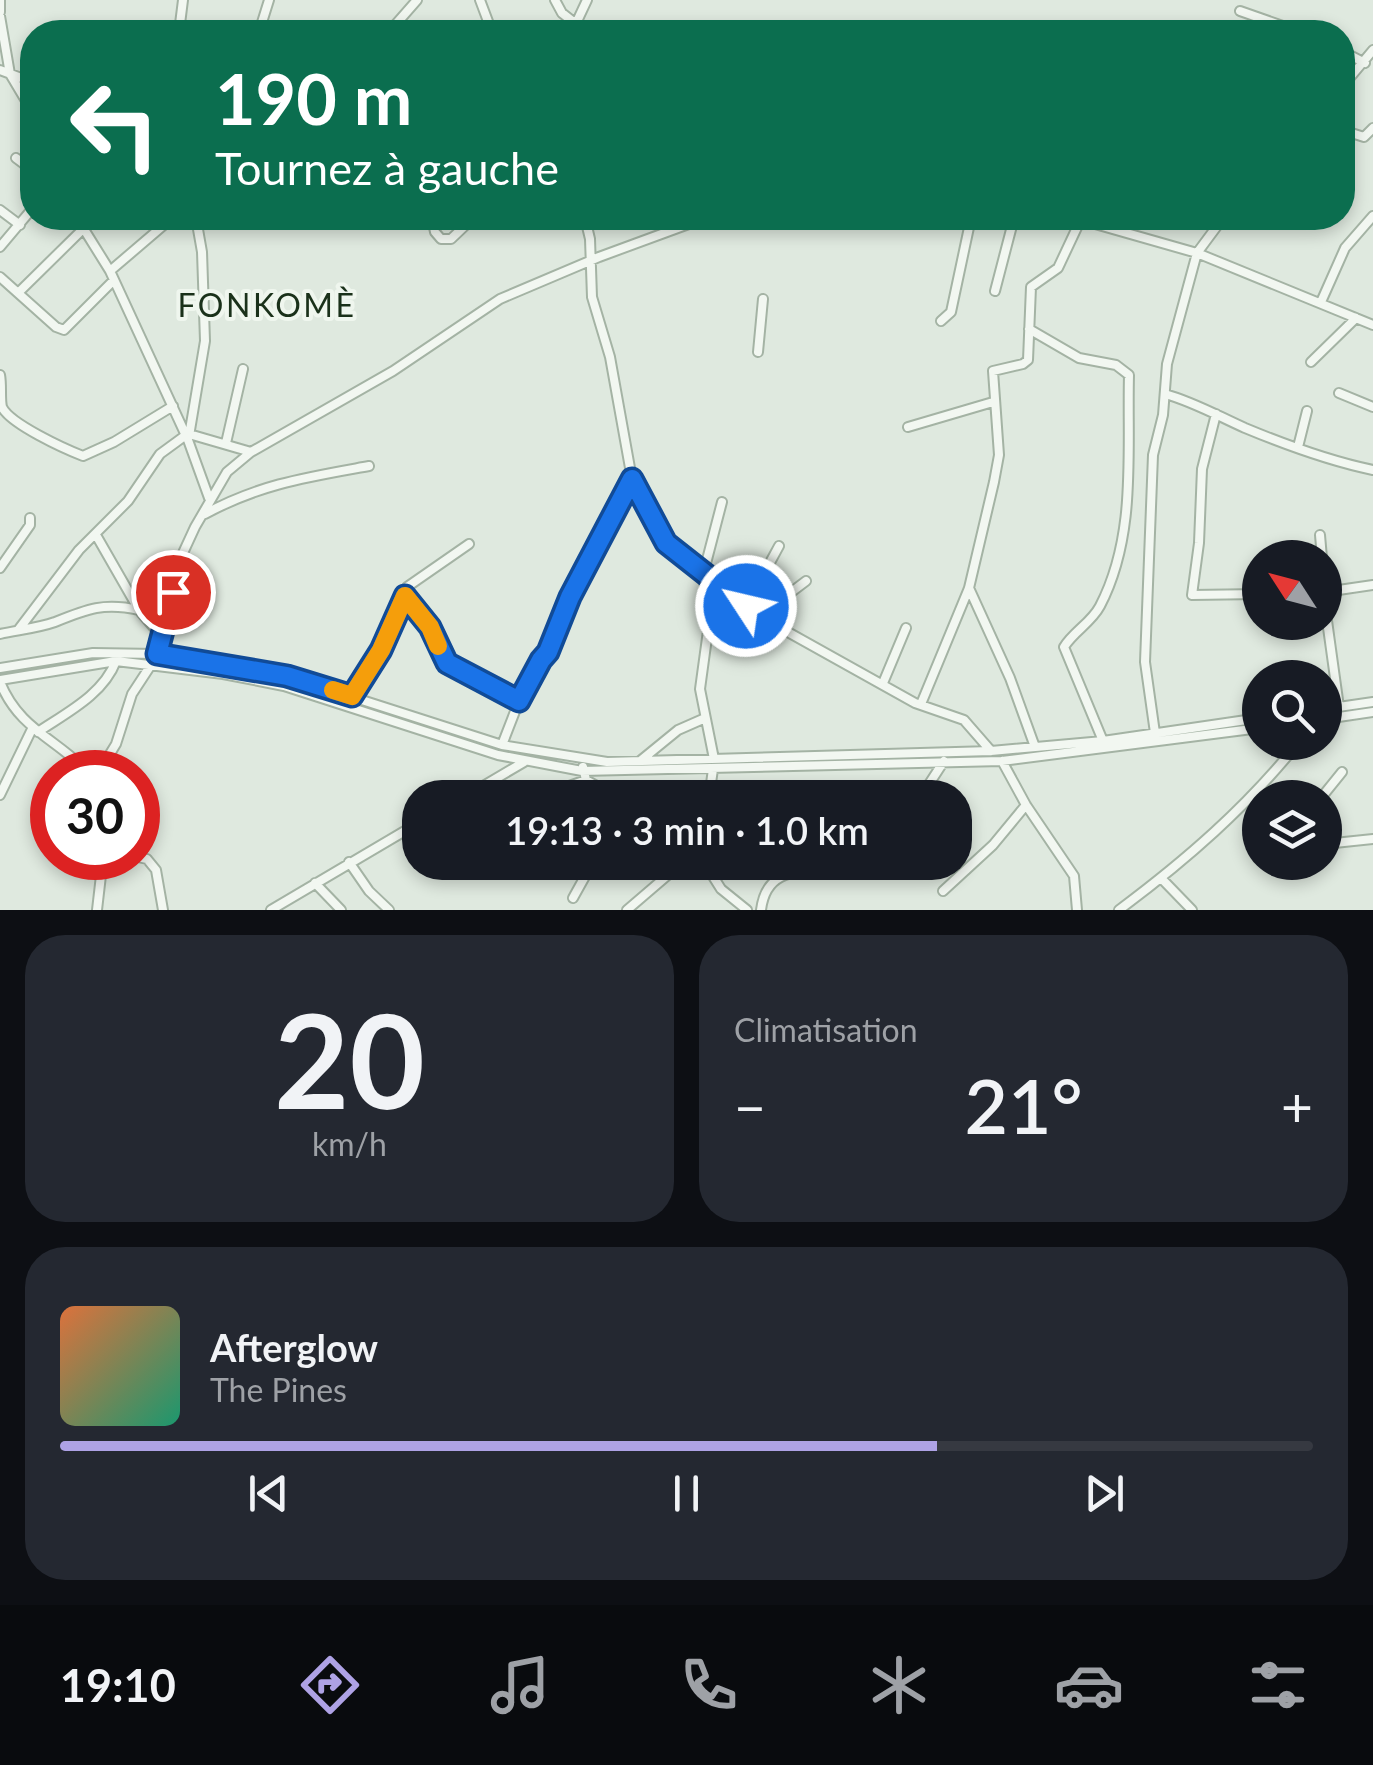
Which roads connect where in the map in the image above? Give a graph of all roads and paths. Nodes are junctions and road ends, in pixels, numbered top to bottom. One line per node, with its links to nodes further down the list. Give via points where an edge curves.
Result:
1 (417, 0): 5 (street)
2 (2, 1): 4 (street)
3 (1240, 11): 6 (street)
4 (0, 14): 10 (street)
5 (400, 20)
6 (1266, 20)
7 (1373, 50): 9 (street)
8 (1355, 58): 9 (street)
9 (1365, 63): 11 (street)
10 (5, 72): 12 (street)
11 (1355, 73)
12 (20, 94)
13 (16, 158): 14 (street)
14 (20, 161)
15 (0, 210): 17 (street)
16 (1373, 216): 39 (street, via 1345,248)
17 (20, 225): 31 (street)
18 (83, 230): 37 (street)
19 (86, 230): 34 (street)
20 (160, 230): 34 (street)
21 (198, 230): 56 (street, via 205,341)
22 (435, 230): 23 (street, via 450,240)
23 (461, 230)
24 (588, 230): 33 (street)
25 (666, 230): 33 (street)
26 (968, 230): 41 (street, via 951,312)
27 (1011, 230): 36 (street)
28 (1073, 230): 43 (street, via 1058,268 1031,287)
29 (1119, 230): 32 (street)
30 (1214, 230): 32 (street)
31 (0, 247)
32 (1197, 253): 39 (street); 48 (street)
33 (588, 263): 59 (street, via 500,299 393,371); 62 (street)
34 (112, 276): 37 (street, via 64,330); 51 (street)
35 (0, 277): 37 (street)
36 (995, 291)
37 (18, 293)
38 (763, 299): 44 (street)
39 (1321, 302): 40 (street)
40 (1356, 318): 42 (street); 45 (street)
41 (940, 321)
42 (1373, 325)
43 (1030, 329): 50 (street, via 1026,363 992,372); 105 (street, via 1079,358 1116,365 1129,375 1125,530 1099,608 1064,647)
44 (758, 352)
45 (1311, 362)
46 (243, 370): 57 (street)
47 (0, 375): 51 (street, via 2,407 83,456)
48 (1165, 394): 54 (street); 104 (street, via 1153,455 1145,662)
49 (1338, 394): 52 (street)
50 (993, 402): 55 (street); 76 (street, via 996,472)
51 (173, 406): 56 (street)
52 (1373, 407)
53 (1306, 411): 58 (street)
54 (1216, 414): 58 (street); 78 (street, via 1202,469 1192,594)
55 (908, 426)
56 (188, 437): 57 (street); 63 (street); 67 (street, via 166,447)
57 (226, 442): 59 (street)
58 (1298, 448): 61 (street)
59 (251, 452): 63 (street)
60 (368, 466): 65 (street, via 276,482)
61 (1373, 470)
62 (632, 479): 73 (street, via 661,537); 94 (street)
63 (209, 498): 65 (street)
64 (722, 502): 73 (street)
65 (205, 514): 86 (street, via 178,566)
66 (30, 518): 72 (street)
67 (96, 535): 81 (street); 84 (street)
68 (1320, 536): 69 (street)
69 (1320, 540)
70 (469, 544): 79 (street, via 414,579)
71 (779, 546): 80 (street)
72 (0, 568)
73 (703, 574): 80 (street); 100 (street, via 710,616 700,689)
74 (806, 581): 82 (street)
75 (1373, 585): 77 (street)
76 (970, 588): 96 (street); 107 (street)
77 (1342, 590)
78 (1242, 594)
79 (405, 596): 93 (street); 94 (street, via 447,663)
80 (746, 606): 82 (street)
81 (139, 610): 84 (street, via 115,604); 86 (street)
82 (762, 616): 92 (street)
83 (906, 628): 92 (street)
84 (20, 629): 85 (street)
85 (0, 634)
86 (163, 638): 87 (street)
87 (157, 654): 90 (street, via 93,653); 93 (street, via 287,676)
88 (116, 661): 89 (street); 91 (street); 103 (street, via 92,694)
89 (151, 665): 109 (street, via 132,694); 116 (street, via 284,686)
90 (0, 668)
91 (0, 681): 103 (street, via 9,703)
92 (883, 683): 96 (street)
93 (352, 696): 106 (street)
94 (519, 701): 106 (street)
95 (1373, 702): 97 (street)
96 (921, 704): 110 (street, via 964,720)
97 (1342, 707)
98 (1373, 712): 99 (street)
99 (1342, 717)
100 (703, 719): 111 (street); 114 (street)
101 (1242, 720): 104 (street)
102 (1242, 730): 112 (street)
103 (35, 731): 108 (street); 127 (street)
104 (1155, 732): 105 (street)
105 (1103, 741): 107 (street)
106 (502, 745): 118 (street)
107 (1035, 748): 110 (street)
108 (60, 750)
109 (113, 750)
110 (992, 751): 111 (street); 112 (street)
111 (714, 759): 114 (street)
112 (1002, 760): 115 (street); 128 (street)
113 (1284, 760): 125 (street)
114 (640, 761): 118 (street)
115 (944, 761): 117 (street); 124 (street)
116 (524, 762): 118 (street); 120 (street)
117 (712, 769): 118 (street); 123 (street)
118 (584, 770): 121 (street); 122 (street)
119 (1342, 772): 126 (street)
120 (494, 780)
121 (567, 780)
122 (596, 780)
123 (711, 780)
124 (932, 780)
125 (1268, 780)
126 (1336, 780)
127 (0, 795)
128 (1026, 805): 142 (street); 152 (street, via 1074,876)
129 (1242, 808): 134 (street)
130 (402, 832): 133 (street)
131 (1373, 839): 132 (street)
132 (1342, 842)
133 (349, 862): 141 (street); 148 (street)
134 (1161, 878): 153 (street); 154 (street)
135 (100, 880): 144 (street)
136 (158, 880): 145 (street)
137 (583, 880): 143 (street)
138 (662, 880): 149 (street)
139 (715, 880): 150 (street)
140 (774, 880): 151 (street)
141 (315, 883): 146 (street); 147 (street)
142 (942, 891)
143 (573, 898)
144 (97, 910)
145 (163, 910)
146 (271, 910)
147 (342, 910)
148 (389, 910)
149 (627, 910)
150 (747, 910)
151 (761, 910)
152 (1076, 910)
153 (1119, 910)
154 (1192, 910)

